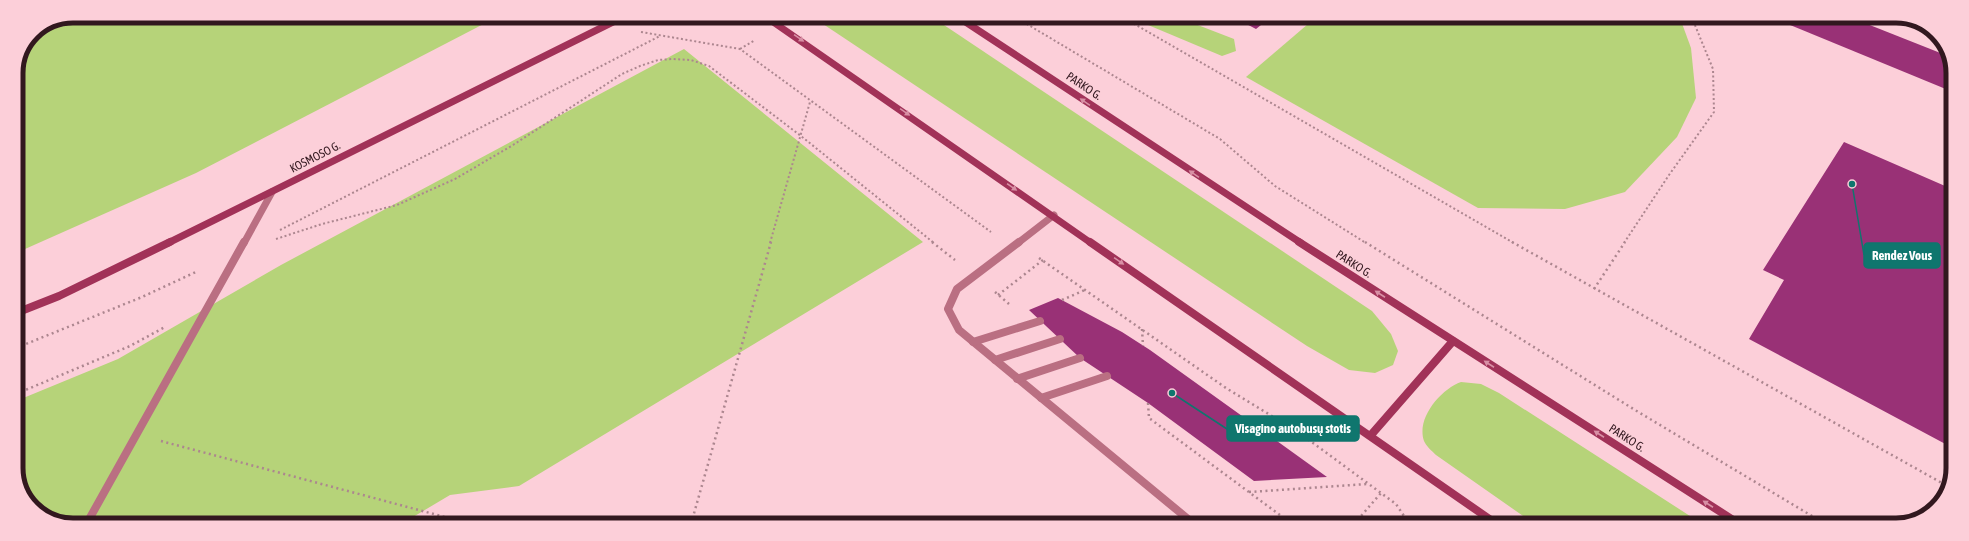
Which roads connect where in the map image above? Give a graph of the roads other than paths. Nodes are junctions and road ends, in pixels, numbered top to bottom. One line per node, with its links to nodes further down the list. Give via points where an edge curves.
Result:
1 (611, 23): 4 (street, KOSMOSO G.)
2 (775, 23): 5 (street, one-way to 5)
3 (967, 23): 9 (street, PARKO G., one-way to 3, via 1226,196)
4 (272, 192): 6 (street, KOSMOSO G., via 59,296); 17 (street)
5 (1054, 216): 10 (street, via 957,289 948,309 959,330); 16 (street, one-way to 16)
6 (23, 310)
7 (1040, 321): 10 (street)
8 (1060, 338): 12 (street)
9 (1453, 341): 16 (street); 20 (street, PARKO G., one-way to 9)
10 (973, 342): 12 (street)
11 (1080, 358): 14 (street)
12 (994, 360): 14 (street)
13 (1107, 376): 15 (street)
14 (1017, 379): 15 (street)
15 (1041, 398): 18 (street)
16 (1370, 435): 19 (street)
17 (90, 518)
18 (1187, 518)
19 (1485, 518)
20 (1730, 518)

